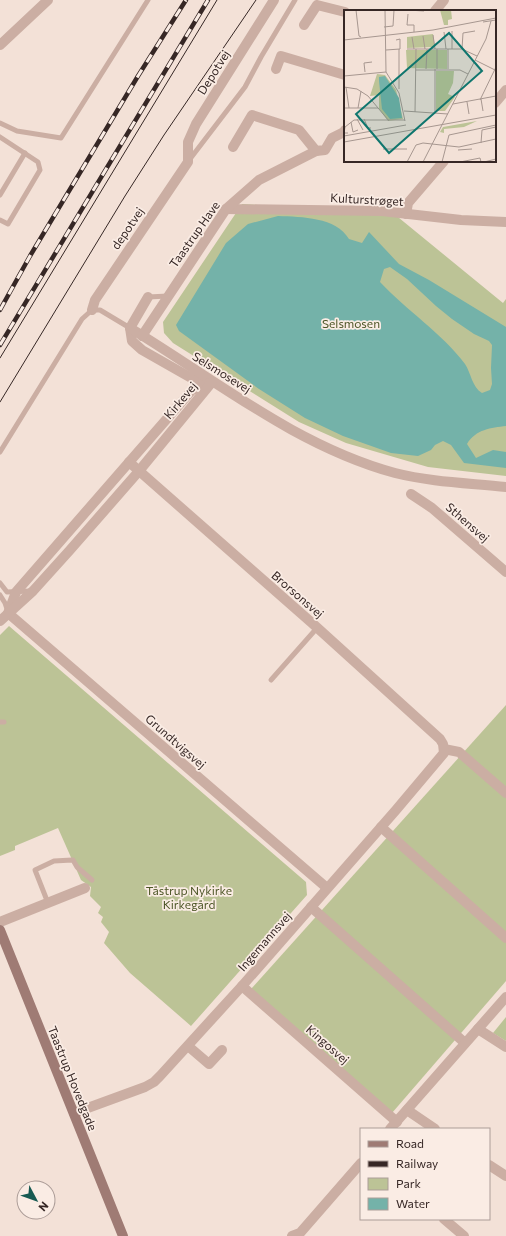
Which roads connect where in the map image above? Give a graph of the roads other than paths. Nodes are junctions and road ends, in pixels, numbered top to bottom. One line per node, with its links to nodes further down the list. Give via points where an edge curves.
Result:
1 (48, 0): 9 (street)
2 (148, 0): 14 (lane, via 61,138 17,131)
3 (274, 0): 20 (street, Depotvej, via 196,124 188,142)
4 (295, 0): 20 (lane, via 245,87)
5 (444, 0): 6 (street)
6 (436, 10)
7 (344, 12): 8 (street, via 317,5)
8 (304, 25)
9 (0, 45)
10 (276, 68): 11 (street, via 281,56)
11 (344, 75)
12 (506, 90): 13 (street)
13 (496, 102)
14 (0, 123)
15 (344, 132): 18 (street, Taastrup Have, via 332,138 325,150)
16 (0, 137): 19 (lane)
17 (233, 147): 18 (street, via 252,115 298,130)
18 (316, 151): 23 (street, Taastrup Have, via 259,180)
19 (25, 153): 22 (lane); 25 (lane, via 38,162 40,170 8,224)
20 (188, 162): 29 (street, depotvej, via 95,300)
21 (443, 162): 24 (street, via 408,203)
22 (0, 195)
23 (226, 209): 24 (street, Kulturstrøget, via 382,211); 27 (street, Taastrup Have)
24 (406, 214): 26 (street, Kulturstrøget)
25 (1, 222)
26 (506, 222)
27 (168, 296): 28 (lane); 31 (street, Taastrup Have)
28 (148, 297): 30 (street)
29 (92, 310): 30 (lane, Selsmosevej, via 100,310); 33 (lane, via 82,319)
30 (130, 328): 31 (street, Selsmosevej); 32 (street, via 132,341 142,350 193,379)
31 (142, 336): 32 (street, Selsmosevej)
32 (212, 382): 34 (street, Kirkevej, via 192,390); 35 (street, Kirkevej); 36 (street, Selsmosevej, via 301,436 346,456 396,473)
33 (0, 452)
34 (129, 462): 35 (street, Brorsonsvej); 41 (street, Kirkevej)
35 (139, 471): 40 (street, Kirkevej); 45 (street, Brorsonsvej)
36 (506, 487)
37 (411, 494): 38 (street, Sthensvej, via 432,508)
38 (506, 572)
39 (0, 583): 41 (lane, via 7,592)
40 (33, 591): 41 (lane); 43 (street, Kirkevej)
41 (16, 592): 43 (street, Kirkevej)
42 (0, 595): 43 (lane)
43 (8, 613): 44 (street, Kirkevej); 51 (street, Grundtvigsvej)
44 (0, 621)
45 (317, 628): 46 (lane); 47 (street, Brorsonsvej, via 440,739)
46 (271, 680)
47 (444, 749): 48 (street, via 459,752); 49 (street, Ingemannsvej, via 442,757)
48 (506, 793)
49 (381, 827): 51 (street, Ingemannsvej); 56 (street)
50 (89, 884): 52 (street); 52 (lane, via 73,860 54,861 35,870)
51 (327, 888): 53 (street, Ingemannsvej)
52 (48, 903): 54 (street)
53 (311, 906): 57 (street, Ingemannsvej); 60 (street)
54 (0, 922)
55 (0, 930): 65 (street, Taastrup Hovedgade)
56 (506, 938)
57 (242, 986): 61 (street, Ingemannsvej); 66 (street, Kingosvej)
58 (506, 996): 59 (street, Kingosvej)
59 (478, 1028): 60 (street, Kingosvej); 62 (street)
60 (465, 1043): 64 (street, Kingosvej)
61 (188, 1046): 63 (street, via 209,1064); 65 (street, Ingemannsvej, via 154,1082)
62 (506, 1047)
63 (222, 1050)
64 (407, 1110): 66 (street, Kingosvej); 67 (street)
65 (74, 1114): 73 (street, Taastrup Hovedgade)
66 (394, 1125)
67 (434, 1128)
68 (360, 1164): 72 (street)
69 (490, 1166): 70 (street)
70 (506, 1176)
71 (445, 1220): 74 (street)
72 (298, 1235)
73 (123, 1236)
74 (464, 1236)

